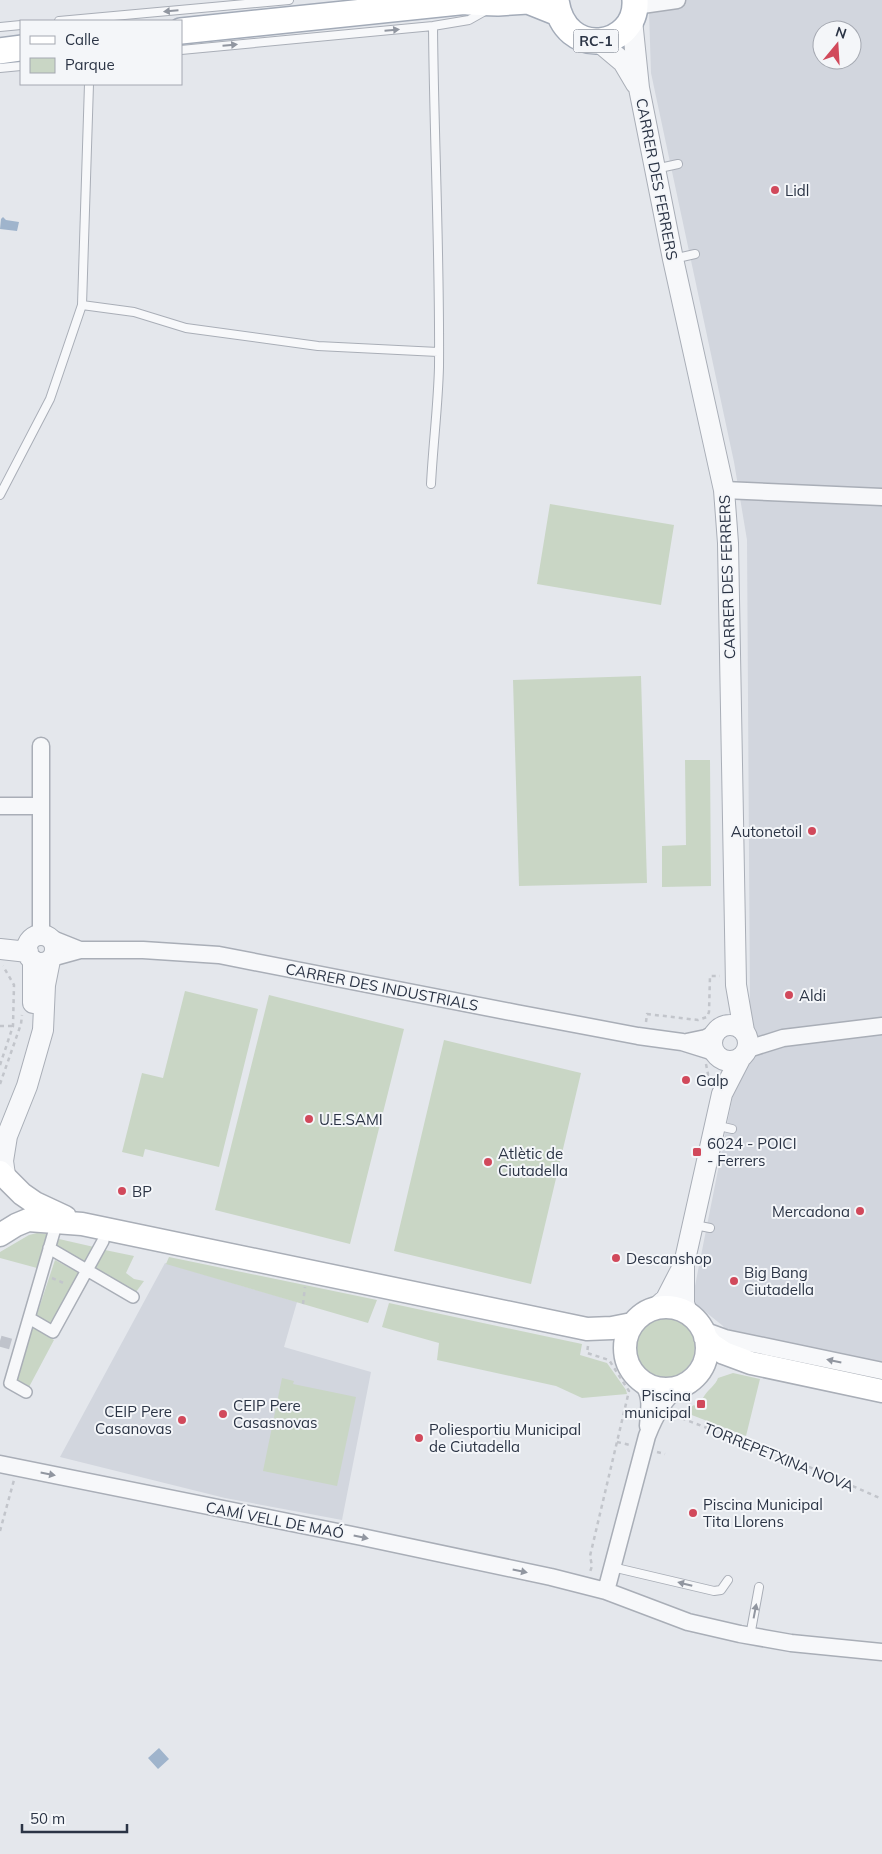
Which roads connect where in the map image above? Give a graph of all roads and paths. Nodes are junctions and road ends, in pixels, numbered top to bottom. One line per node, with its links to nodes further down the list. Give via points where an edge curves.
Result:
1 (289, 0): 6 (lane, one-way to 6)
2 (676, 0): 5 (street)
3 (482, 2): 4 (main road, RC-1); 8 (lane, via 470,20); 10 (main road, RC-1)
4 (557, 6): 11 (main road, RC-1, via 564,25 572,34)
5 (636, 6): 11 (main road, RC-1, via 624,31); 18 (street, CARRER DES FERRERS)
6 (70, 20)
7 (20, 25): 9 (lane)
8 (433, 26): 13 (lane, one-way to 8); 24 (lane)
9 (0, 27)
10 (182, 31)
11 (598, 42): 18 (street, CARRER DES FERRERS, via 623,62)
12 (20, 48): 14 (main road)
13 (182, 50)
14 (0, 51)
15 (20, 66): 16 (lane)
16 (0, 68)
17 (89, 85): 23 (lane)
18 (639, 88): 20 (street, CARRER DES FERRERS)
19 (678, 164): 20 (lane)
20 (655, 169): 22 (street, CARRER DES FERRERS)
21 (695, 254): 22 (lane)
22 (673, 259): 26 (street, CARRER DES FERRERS)
23 (82, 305): 24 (lane, via 134,312 186,328 318,346); 27 (lane, via 50,399)
24 (438, 352): 25 (lane)
25 (431, 484)
26 (724, 490): 28 (street); 36 (street, CARRER DES FERRERS, via 728,543)
27 (0, 495)
28 (882, 497)
29 (41, 746): 31 (street)
30 (0, 806): 31 (street)
31 (40, 806): 32 (street)
32 (46, 937): 34 (street, CARRER DES INDUSTRIALS); 35 (street, via 32,938 29,942)
33 (2, 949): 35 (street); 39 (path, via 3,965 14,985)
34 (80, 950): 35 (street, CARRER DES INDUSTRIALS); 41 (street, CARRER DES INDUSTRIALS, via 219,955)
35 (40, 957): 37 (street); 48 (street, via 45,985 42,1030 7,1136)
36 (728, 980): 41 (path, via 710,976 707,1017 698,1020 647,1014); 42 (street, CARRER DES FERRERS); 43 (street, CARRER DES FERRERS)
37 (34, 995): 45 (path, via 24,997 21,1024); 47 (street, via 32,1028)
38 (0, 1026): 39 (path)
39 (14, 1026): 44 (path)
40 (882, 1026): 42 (street)
41 (644, 1037): 43 (street, CARRER DES INDUSTRIALS, via 682,1042 706,1038)
42 (744, 1043): 43 (street, via 728,1062); 43 (street, via 733,1025); 46 (street, CARRER DES FERRERS)
43 (714, 1046): 46 (street, CARRER DES FERRERS); 46 (path, via 707,1066)
44 (0, 1066)
45 (0, 1084)
46 (713, 1092): 54 (street, CARRER DES FERRERS, via 724,1127 702,1226)
47 (0, 1124)
48 (6, 1178): 49 (main road, via 35,1203); 51 (main road, via 17,1195 18,1205 12,1224)
49 (82, 1224): 51 (main road, via 28,1220); 65 (main road)
50 (54, 1232): 53 (street)
51 (3, 1234)
52 (103, 1241): 55 (street)
53 (49, 1248): 55 (street); 56 (street)
54 (684, 1264): 61 (street, CARRER DES FERRERS, via 666,1299); 62 (street, CARRER DES FERRERS)
55 (87, 1270): 58 (street); 59 (street)
56 (41, 1274): 58 (path); 63 (street)
57 (305, 1283): 60 (path)
58 (77, 1288): 63 (street, via 53,1332)
59 (133, 1297)
60 (303, 1304)
61 (657, 1307): 62 (main road, via 672,1307); 64 (main road, via 639,1316)
62 (687, 1313): 66 (main road)
63 (29, 1318): 74 (street, via 17,1346 10,1383)
64 (632, 1324): 65 (main road); 67 (main road, via 625,1339)
65 (590, 1329): 67 (main road, via 617,1346); 83 (path, via 587,1353 609,1360 630,1392 590,1556 592,1566)
66 (704, 1333): 68 (main road, via 712,1346); 69 (main road, via 707,1353); 70 (street, one-way to 66)
67 (625, 1356): 71 (main road)
68 (751, 1363): 69 (main road, via 712,1363); 73 (main road)
69 (702, 1368): 72 (main road, via 690,1382)
70 (882, 1371)
71 (641, 1382): 72 (main road, via 655,1388); 76 (street, via 650,1404)
72 (679, 1387): 76 (street, via 661,1407)
73 (882, 1391)
74 (26, 1392)
75 (677, 1412): 79 (path, TORREPETXINA NOVA, via 681,1418 807,1466)
76 (647, 1436): 81 (street)
77 (0, 1464): 83 (street, CAMÍ VELL DE MAÓ, one-way to 83)
78 (16, 1472): 80 (path)
79 (882, 1499)
80 (0, 1530)
81 (612, 1567): 82 (lane, one-way to 81, via 721,1590 714,1591); 85 (street)
82 (728, 1580)
83 (587, 1586): 85 (street, CAMÍ VELL DE MAÓ)
84 (759, 1587): 86 (lane, one-way to 84)
85 (606, 1591): 86 (street, CAMÍ VELL DE MAÓ, via 688,1622)
86 (750, 1636): 87 (street, CAMÍ VELL DE MAÓ)
87 (882, 1652)

